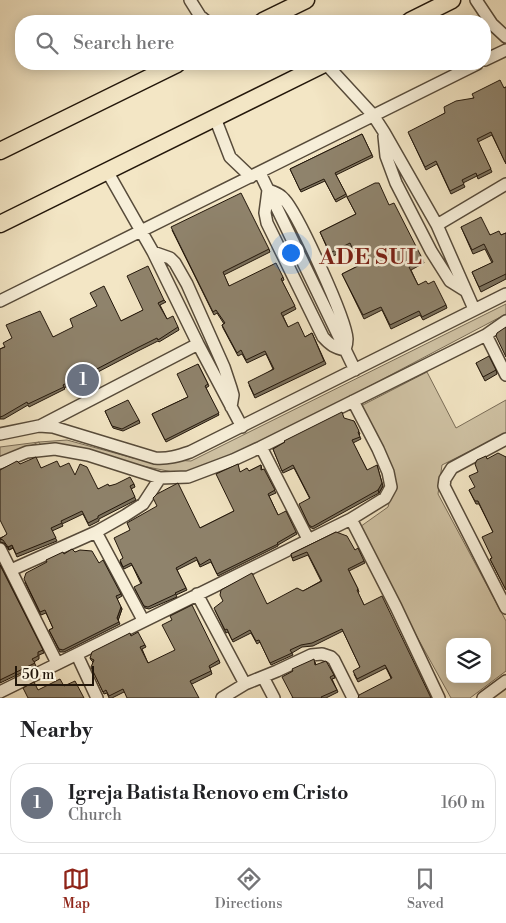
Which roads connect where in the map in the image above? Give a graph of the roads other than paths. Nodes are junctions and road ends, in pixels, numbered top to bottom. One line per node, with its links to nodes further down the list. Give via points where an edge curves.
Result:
1 (190, 0): 5 (street)
2 (306, 0): 6 (highway)
3 (452, 0): 7 (highway)
4 (476, 0): 8 (street)
5 (199, 15)
6 (275, 15)
7 (422, 15)
8 (486, 15)
9 (491, 22): 10 (street)
10 (506, 37)
11 (506, 50): 12 (street)
12 (491, 57)
13 (165, 70): 20 (highway)
14 (313, 70): 18 (highway)
15 (331, 70): 17 (street)
16 (466, 70): 17 (street)
17 (373, 115): 19 (street); 22 (street)
18 (215, 118): 21 (highway); 22 (street, via 230,157)
19 (384, 132): 25 (street); 28 (street, via 386,156 396,183 440,268 450,281)
20 (0, 151)
21 (107, 171): 24 (highway); 26 (street)
22 (255, 175): 26 (street); 35 (street, via 268,190)
23 (506, 184): 25 (street)
24 (0, 224)
25 (437, 225): 28 (street)
26 (142, 232): 27 (street); 30 (street)
27 (153, 252): 34 (street); 38 (street, via 170,258 187,284 224,366 233,395)
28 (466, 291): 31 (street)
29 (506, 294): 31 (street)
30 (0, 301)
31 (474, 309): 35 (street)
32 (506, 321): 33 (street)
33 (486, 335): 36 (street); 37 (street)
34 (198, 344): 38 (street); 39 (street)
35 (355, 370): 40 (street)
36 (506, 375)
37 (353, 401): 43 (street); 46 (street, via 378,449 391,487 385,498)
38 (231, 409): 40 (street)
39 (40, 426): 40 (street, via 168,459); 41 (street)
40 (242, 427)
41 (0, 434)
42 (506, 439): 52 (street, via 452,468 444,486)
43 (261, 447): 45 (street, via 188,477); 48 (street)
44 (0, 463): 45 (street, via 27,452 55,449 88,455)
45 (160, 478): 47 (street, via 142,504)
46 (351, 519): 48 (street); 64 (street)
47 (96, 532): 50 (street); 53 (street)
48 (308, 539): 51 (street)
49 (0, 549): 50 (street)
50 (11, 570): 55 (street)
51 (197, 594): 53 (street); 58 (street)
52 (506, 608)
53 (143, 620): 54 (street)
54 (77, 655): 55 (street); 60 (street)
55 (57, 663): 59 (street)
56 (262, 677): 58 (street); 62 (street); 63 (street, via 311,655 322,654 334,660)
57 (506, 681): 65 (street)
58 (245, 684): 61 (street)
59 (0, 692)
60 (98, 698)
61 (222, 698)
62 (274, 698)
63 (353, 698)
64 (439, 698)
65 (483, 698)

